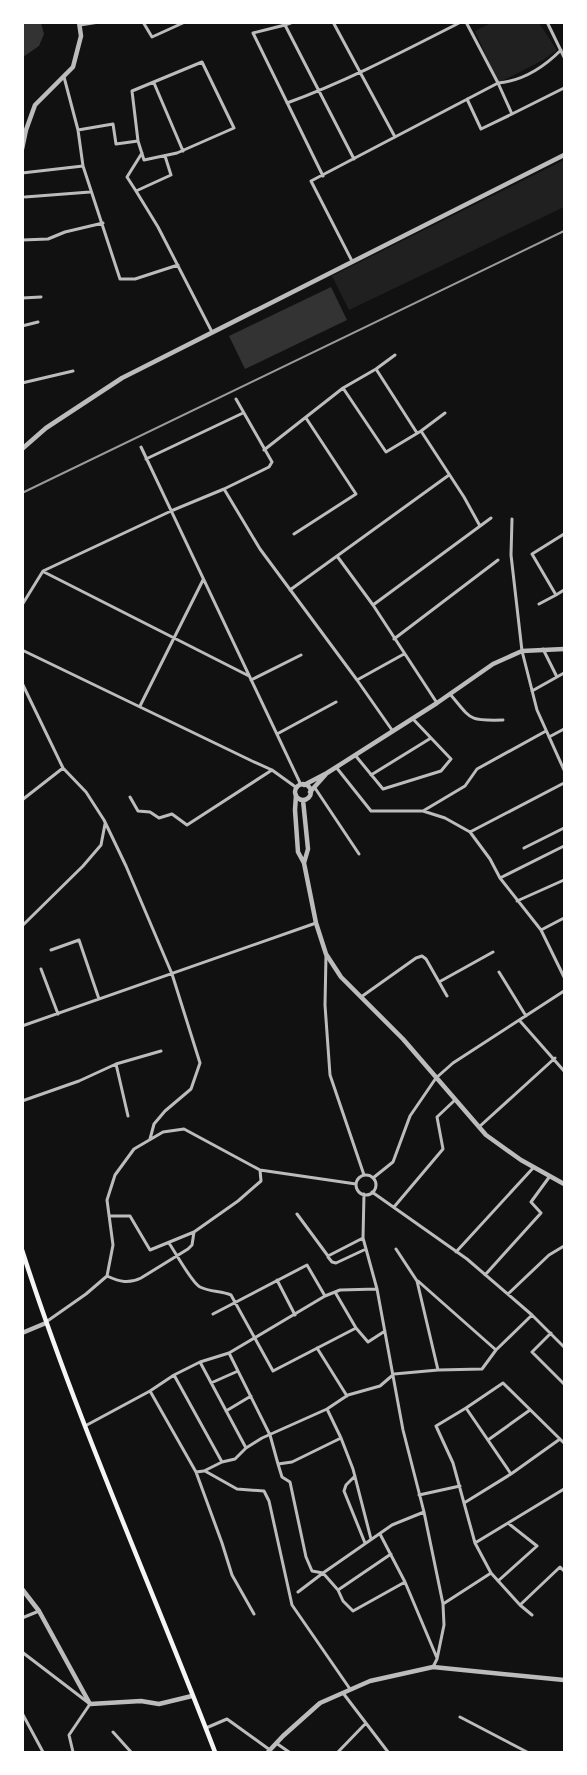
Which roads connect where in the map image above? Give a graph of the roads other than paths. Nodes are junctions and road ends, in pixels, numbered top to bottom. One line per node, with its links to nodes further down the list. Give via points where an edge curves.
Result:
1 (99, 22): 9 (street)
2 (143, 22): 3 (street, via 152,37)
3 (185, 22)
4 (333, 22): 13 (street)
5 (461, 22): 13 (street)
6 (466, 22): 16 (street)
7 (547, 22): 11 (street)
8 (292, 23): 10 (street)
9 (80, 24): 14 (street, via 81,36 73,67)
10 (285, 25): 18 (street); 20 (street, via 252,33)
11 (563, 51): 12 (street); 16 (street, via 512,82)
12 (564, 57)
13 (361, 73): 18 (street); 25 (street)
14 (64, 77): 23 (street, via 35,105); 24 (street)
15 (154, 83): 26 (street, via 132,92); 28 (street); 28 (street, via 202,62 234,128)
16 (498, 83): 19 (street); 21 (street)
17 (564, 88): 21 (street)
18 (319, 92): 20 (street); 32 (street)
19 (467, 100): 21 (street, via 481,129); 25 (street)
20 (287, 103): 35 (street)
21 (512, 114)
22 (22, 124): 23 (street)
23 (26, 130): 27 (street)
24 (78, 130): 26 (street, via 113,124 116,144); 33 (street)
25 (395, 137): 32 (street)
26 (138, 141): 29 (street)
27 (22, 149)
28 (184, 151): 31 (street)
29 (142, 152): 31 (street, via 144,160); 37 (street, via 126,177)
30 (564, 155): 41 (street)
31 (165, 156): 37 (street, via 170,175)
32 (354, 159): 35 (street)
33 (83, 166): 34 (street); 36 (street)
34 (22, 173)
35 (323, 176): 41 (street, via 312,181)
36 (90, 192): 38 (street); 39 (street)
37 (136, 192): 42 (street)
38 (25, 197)
39 (103, 223): 40 (street, via 48,239); 42 (street, via 120,279 135,279)
40 (22, 240)
41 (352, 261): 47 (street)
42 (178, 265): 47 (street)
43 (41, 297): 44 (street)
44 (22, 298)
45 (38, 322): 46 (street)
46 (22, 326)
47 (212, 332): 59 (street, via 122,378 46,428)
48 (394, 355): 49 (street)
49 (376, 369): 52 (street); 57 (street)
50 (73, 371): 51 (street)
51 (22, 383)
52 (343, 388): 56 (street); 57 (street, via 386,452)
53 (236, 399): 54 (street)
54 (243, 413): 60 (street); 61 (street)
55 (444, 413): 57 (street)
56 (306, 418): 60 (street); 68 (street, via 356,494)
57 (419, 432): 62 (street)
58 (141, 448): 61 (street)
59 (22, 449)
60 (264, 450): 63 (street, via 272,462 269,467)
61 (146, 459): 64 (street)
62 (449, 475): 67 (street); 70 (street)
63 (224, 488): 64 (street); 74 (street, via 260,549)
64 (171, 511): 72 (street); 73 (street)
65 (491, 518): 67 (street)
66 (512, 519): 85 (street, via 511,555)
67 (480, 526): 79 (street)
68 (294, 534)
69 (564, 534): 76 (street, via 532,554)
70 (337, 556): 74 (street); 79 (street)
71 (498, 560): 81 (street)
72 (43, 571): 78 (street); 80 (street)
73 (204, 580): 80 (street); 89 (street)
74 (290, 590): 92 (street)
75 (564, 590): 76 (street)
76 (556, 595): 77 (street)
77 (539, 604)
78 (22, 605)
79 (373, 605): 81 (street)
80 (175, 637): 89 (street); 98 (street)
81 (394, 639): 86 (street)
82 (543, 649): 83 (street); 85 (street); 90 (street)
83 (564, 649)
84 (22, 650): 98 (street)
85 (522, 651): 94 (street); 95 (street, via 493,664)
86 (404, 654): 92 (street); 97 (street)
87 (301, 655): 91 (street)
88 (564, 673): 90 (street)
89 (249, 676): 91 (street)
90 (557, 677): 94 (street)
91 (252, 680): 104 (street)
92 (358, 680): 102 (street)
93 (22, 684): 110 (street)
94 (532, 691): 103 (street)
95 (450, 694): 97 (street); 100 (street, via 473,719)
96 (336, 702): 104 (street)
97 (437, 703): 99 (street)
98 (140, 706): 111 (street)
99 (413, 718): 102 (street); 106 (street)
100 (504, 720)
101 (564, 729): 105 (street)
102 (392, 730): 107 (street)
103 (546, 731): 105 (street); 123 (street, via 477,769 465,786)
104 (277, 734): 116 (street)
105 (549, 737): 108 (street)
106 (431, 738): 114 (street); 114 (street, via 451,759 441,771 383,789)
107 (354, 755): 109 (street); 114 (street)
108 (563, 764): 112 (street)
109 (336, 767): 113 (street); 123 (street, via 371,811)
110 (64, 768): 121 (street); 124 (street, via 86,792)
111 (272, 770): 116 (street); 120 (street, via 187,825 172,814 159,818 150,812 138,811)
112 (564, 770)
113 (327, 773): 116 (street); 117 (street)
114 (371, 775)
115 (564, 783): 126 (street)
116 (301, 786): 118 (street, via 308,787); 119 (street)
117 (315, 788): 118 (street); 129 (street)
118 (310, 792): 122 (street)
119 (296, 795): 122 (street); 130 (street, via 298,852)
120 (130, 797)
121 (22, 800)
122 (303, 800): 130 (street, via 308,848)
123 (423, 811): 126 (street, via 445,818)
124 (106, 823): 136 (street, via 101,845); 145 (street)
125 (564, 828): 128 (street)
126 (470, 832): 131 (street)
127 (564, 846): 131 (street)
128 (524, 848)
129 (359, 854)
130 (304, 863): 135 (street)
131 (500, 878): 133 (street)
132 (564, 880): 133 (street)
133 (517, 900): 137 (street)
134 (564, 918): 137 (street)
135 (316, 923): 141 (street); 145 (street)
136 (22, 926)
137 (541, 930): 146 (street)
138 (51, 950): 151 (street, via 79,940)
139 (493, 952): 147 (street)
140 (22, 954): 142 (street)
141 (326, 954): 150 (street, via 341,977); 168 (street, via 325,1005 330,1075)
142 (22, 959)
143 (41, 969): 152 (street)
144 (499, 972): 153 (street)
145 (172, 974): 151 (street); 165 (street, via 200,1063 191,1089 154,1124)
146 (564, 977)
147 (439, 982): 149 (street); 150 (street, via 426,959 419,956)
148 (564, 991): 153 (street)
149 (447, 996)
150 (361, 997): 160 (street)
151 (99, 999): 152 (street)
152 (58, 1014): 155 (street)
153 (526, 1016): 154 (street)
154 (520, 1020): 157 (street); 160 (street, via 453,1063)
155 (22, 1026)
156 (161, 1051): 158 (street)
157 (555, 1058): 159 (street); 164 (street)
158 (116, 1064): 162 (street); 163 (street)
159 (564, 1071)
160 (436, 1078): 161 (street); 170 (street, via 410,1116 392,1162)
161 (455, 1100): 164 (street); 175 (street, via 437,1117 443,1149)
162 (22, 1101)
163 (128, 1116)
164 (479, 1127): 166 (street)
165 (150, 1139): 167 (street, via 163,1132 184,1129); 177 (street, via 134,1149 115,1175 107,1200)
166 (534, 1167): 169 (street); 185 (street)
167 (260, 1170): 171 (street); 178 (street, via 261,1181)
168 (364, 1175): 170 (street); 171 (street)
169 (550, 1176): 172 (street); 188 (street, via 531,1202 541,1214)
170 (373, 1178): 173 (street, via 375,1187)
171 (356, 1184): 174 (street, via 357,1190)
172 (564, 1184)
173 (372, 1192): 174 (street); 175 (street)
174 (364, 1194): 179 (street)
175 (394, 1207): 185 (street)
176 (297, 1214): 187 (street)
177 (109, 1216): 180 (street, via 130,1216 150,1250); 189 (street, via 113,1245)
178 (194, 1232): 180 (street); 186 (street, via 192,1245)
179 (363, 1238): 182 (street); 187 (street)
180 (168, 1242): 186 (street)
181 (564, 1246): 194 (street, via 549,1254)
182 (366, 1249): 187 (street, via 336,1263); 192 (street)
183 (396, 1249): 191 (street)
184 (22, 1250): 200 (main road)
185 (456, 1252): 188 (street)
186 (177, 1256): 189 (street, via 135,1281 118,1281); 196 (street, via 198,1286 231,1295)
187 (328, 1256)
188 (485, 1275): 194 (street)
189 (107, 1276): 200 (street)
190 (277, 1280): 195 (street, via 308,1265); 196 (street); 198 (street)
191 (417, 1281): 208 (street); 211 (street)
192 (377, 1289): 193 (street); 202 (street)
193 (334, 1292): 195 (street); 201 (street)
194 (508, 1294): 199 (street)
195 (325, 1296): 198 (street)
196 (236, 1302): 197 (street); 205 (street)
197 (213, 1314)
198 (295, 1315): 205 (street)
199 (532, 1315): 204 (street); 208 (street)
200 (46, 1323): 203 (street); 224 (main road)
201 (356, 1328): 202 (street, via 368,1342); 207 (street)
202 (385, 1331): 213 (street)
203 (22, 1333)
204 (551, 1333): 206 (street); 216 (street, via 532,1352)
205 (254, 1338): 207 (street, via 273,1372); 209 (street)
206 (564, 1347)
207 (317, 1348): 219 (street)
208 (496, 1350): 211 (street, via 482,1369)
209 (229, 1353): 210 (street); 212 (street)
210 (200, 1362): 214 (street); 215 (street)
211 (438, 1370): 213 (street)
212 (238, 1371): 215 (street); 218 (street)
213 (394, 1374): 219 (street, via 380,1386); 239 (street)
214 (174, 1375): 217 (street); 231 (street)
215 (211, 1383): 223 (street)
216 (564, 1384)
217 (150, 1391): 224 (street); 234 (street)
218 (251, 1396): 223 (street); 225 (street)
219 (347, 1396): 221 (street)
220 (466, 1408): 222 (street, via 503,1383); 228 (street); 237 (street, via 436,1426)
221 (327, 1409): 225 (street); 226 (street)
222 (530, 1410): 227 (street); 228 (street)
223 (226, 1411): 230 (street)
224 (84, 1426): 268 (main road)
225 (270, 1435): 230 (street); 232 (street)
226 (341, 1438): 232 (street, via 292,1462); 236 (street)
227 (560, 1439): 229 (street); 235 (street)
228 (488, 1440): 235 (street)
229 (564, 1443)
230 (246, 1448): 231 (street, via 235,1460)
231 (222, 1462): 233 (street)
232 (278, 1464): 249 (street, via 282,1477 290,1482 306,1557 312,1571)
233 (204, 1471): 234 (street); 266 (street, via 237,1489 264,1490 270,1501 292,1605)
234 (196, 1472): 259 (street, via 232,1575)
235 (511, 1474): 240 (street)
236 (355, 1476): 244 (street); 245 (street, via 344,1491)
237 (460, 1486): 239 (street); 240 (street)
238 (564, 1489): 242 (street)
239 (418, 1495): 241 (street)
240 (464, 1504): 246 (street)
241 (424, 1512): 243 (street, via 392,1524); 256 (street)
242 (508, 1523): 246 (street); 251 (street, via 536,1546)
243 (380, 1534): 244 (street); 247 (street)
244 (371, 1539): 245 (street)
245 (365, 1543): 249 (street)
246 (475, 1543): 250 (street)
247 (392, 1554): 252 (street); 254 (street)
248 (564, 1571): 257 (street, via 560,1567)
249 (323, 1573): 254 (street); 255 (street)
250 (492, 1573): 251 (street); 256 (street)
251 (498, 1581): 257 (street)
252 (405, 1582): 254 (street, via 353,1611); 263 (street)
253 (22, 1590): 258 (street)
254 (338, 1590)
255 (298, 1592)
256 (443, 1604): 263 (street, via 444,1624)
257 (520, 1605): 260 (street)
258 (39, 1611): 261 (street); 269 (street)
259 (254, 1614)
260 (532, 1615)
261 (22, 1618)
262 (22, 1652): 269 (street)
263 (437, 1659): 264 (street)
264 (433, 1666): 265 (street); 266 (street, via 370,1681)
265 (564, 1680)
266 (350, 1690): 267 (street)
267 (343, 1693): 272 (street); 275 (street, via 320,1703)
268 (192, 1696): 269 (street, via 158,1704 141,1701); 273 (main road)
269 (90, 1704): 278 (street, via 69,1735)
270 (22, 1713): 277 (street)
271 (460, 1717): 284 (street)
272 (366, 1723): 282 (street); 283 (street)
273 (206, 1728): 276 (street, via 227,1719); 280 (main road)
274 (113, 1732): 279 (street)
275 (276, 1743): 276 (street); 281 (street)
276 (269, 1751)
277 (43, 1752)
278 (72, 1752)
279 (131, 1752)
280 (215, 1752)
281 (289, 1752)
282 (338, 1752)
283 (388, 1752)
284 (527, 1752)

